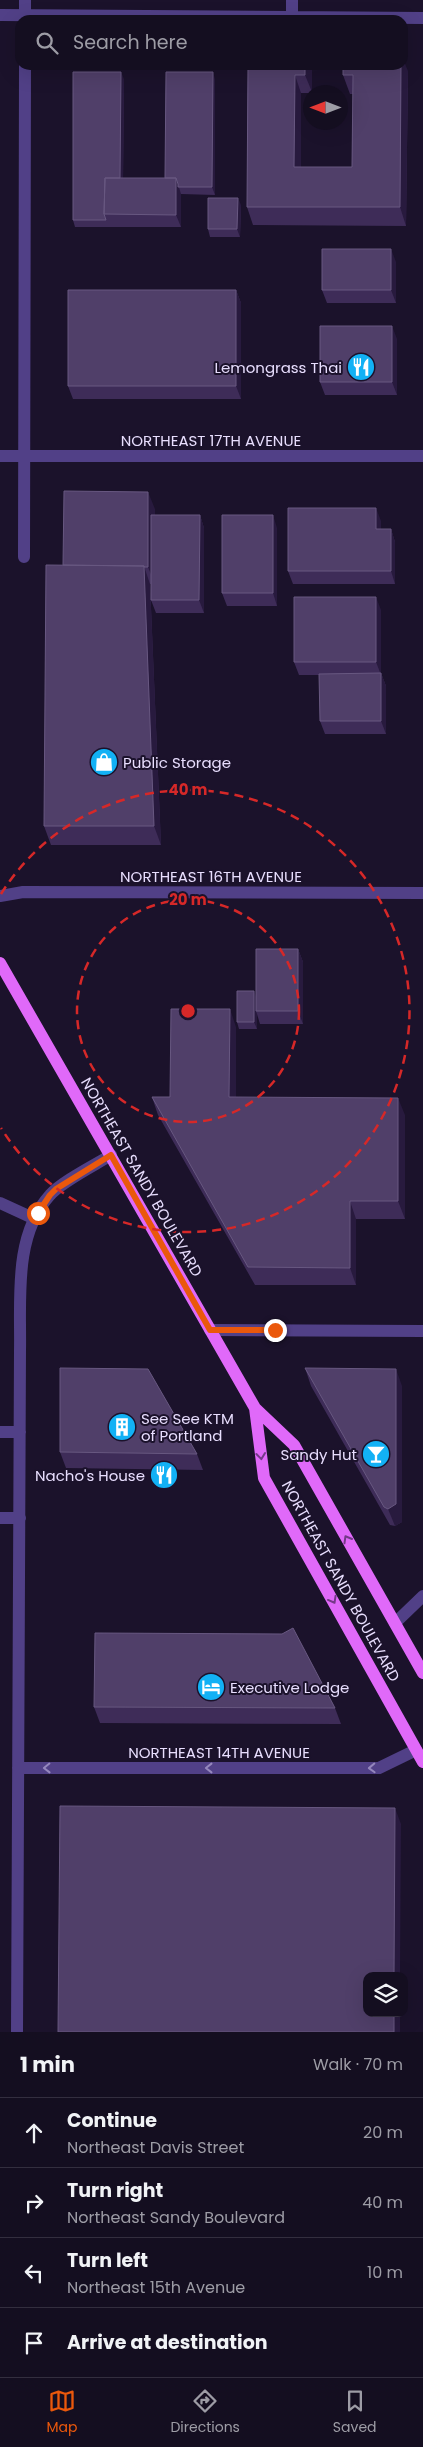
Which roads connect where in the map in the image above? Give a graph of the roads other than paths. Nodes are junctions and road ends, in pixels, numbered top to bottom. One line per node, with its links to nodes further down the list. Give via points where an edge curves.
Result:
1 (25, 0): 4 (street)
2 (292, 0): 5 (street)
3 (0, 15): 6 (street)
4 (25, 15)
5 (292, 15)
6 (15, 17)
7 (408, 18): 8 (street)
8 (423, 18)
9 (25, 70): 11 (street)
10 (0, 456): 11 (street, NORTHEAST 17TH AVENUE)
11 (23, 456): 12 (street, NORTHEAST 17TH AVENUE); 13 (street)
12 (423, 456)
13 (24, 557)
14 (423, 893): 15 (street, NORTHEAST 16TH AVENUE, via 23,892)
15 (0, 896)
16 (0, 963): 17 (main road, NORTHEAST SANDY BOULEVARD)
17 (111, 1155): 19 (street, via 50,1195); 20 (main road, NORTHEAST SANDY BOULEVARD)
18 (0, 1204): 19 (street)
19 (36, 1218): 24 (street, via 24,1250 22,1271)
20 (210, 1330): 21 (street); 22 (main road, NORTHEAST SANDY BOULEVARD)
21 (423, 1331)
22 (255, 1408): 28 (main road, NORTHEAST SANDY BOULEVARD, one-way to 22, via 294,1445); 30 (main road, NORTHEAST SANDY BOULEVARD, one-way to 30, via 264,1478)
23 (0, 1432): 24 (street)
24 (20, 1432): 26 (street)
25 (0, 1518): 26 (street)
26 (20, 1518): 32 (street)
27 (423, 1596): 28 (street)
28 (395, 1623): 29 (main road, NORTHEAST SANDY BOULEVARD)
29 (423, 1673)
30 (416, 1750): 31 (main road, NORTHEAST SANDY BOULEVARD); 32 (street, NORTHEAST 14TH AVENUE, one-way to 32, via 379,1768)
31 (423, 1762)
32 (18, 1768): 33 (street)
33 (17, 2032)

